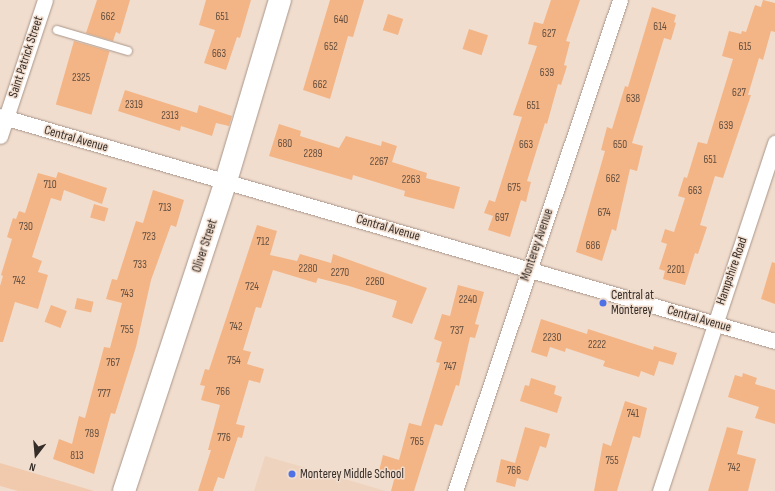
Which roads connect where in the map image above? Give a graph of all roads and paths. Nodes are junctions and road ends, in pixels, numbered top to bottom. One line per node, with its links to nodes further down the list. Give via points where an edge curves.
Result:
1 (45, 0): 6 (street, Saint Patrick Street)
2 (280, 0): 9 (street, Oliver Street)
3 (620, 0): 10 (street, Monterey Avenue)
4 (57, 30): 5 (lane)
5 (128, 51)
6 (3, 117): 7 (street, Saint Patrick Street); 9 (street, Central Avenue)
7 (0, 136)
8 (775, 143): 11 (street, Hampshire Road)
9 (226, 181): 10 (street, Central Avenue); 13 (street, Oliver Street)
10 (529, 270): 11 (street, Central Avenue); 14 (street, Monterey Avenue)
11 (714, 324): 12 (street, Central Avenue); 15 (street, Hampshire Road)
12 (775, 341)
13 (124, 491)
14 (455, 491)
15 (660, 491)

